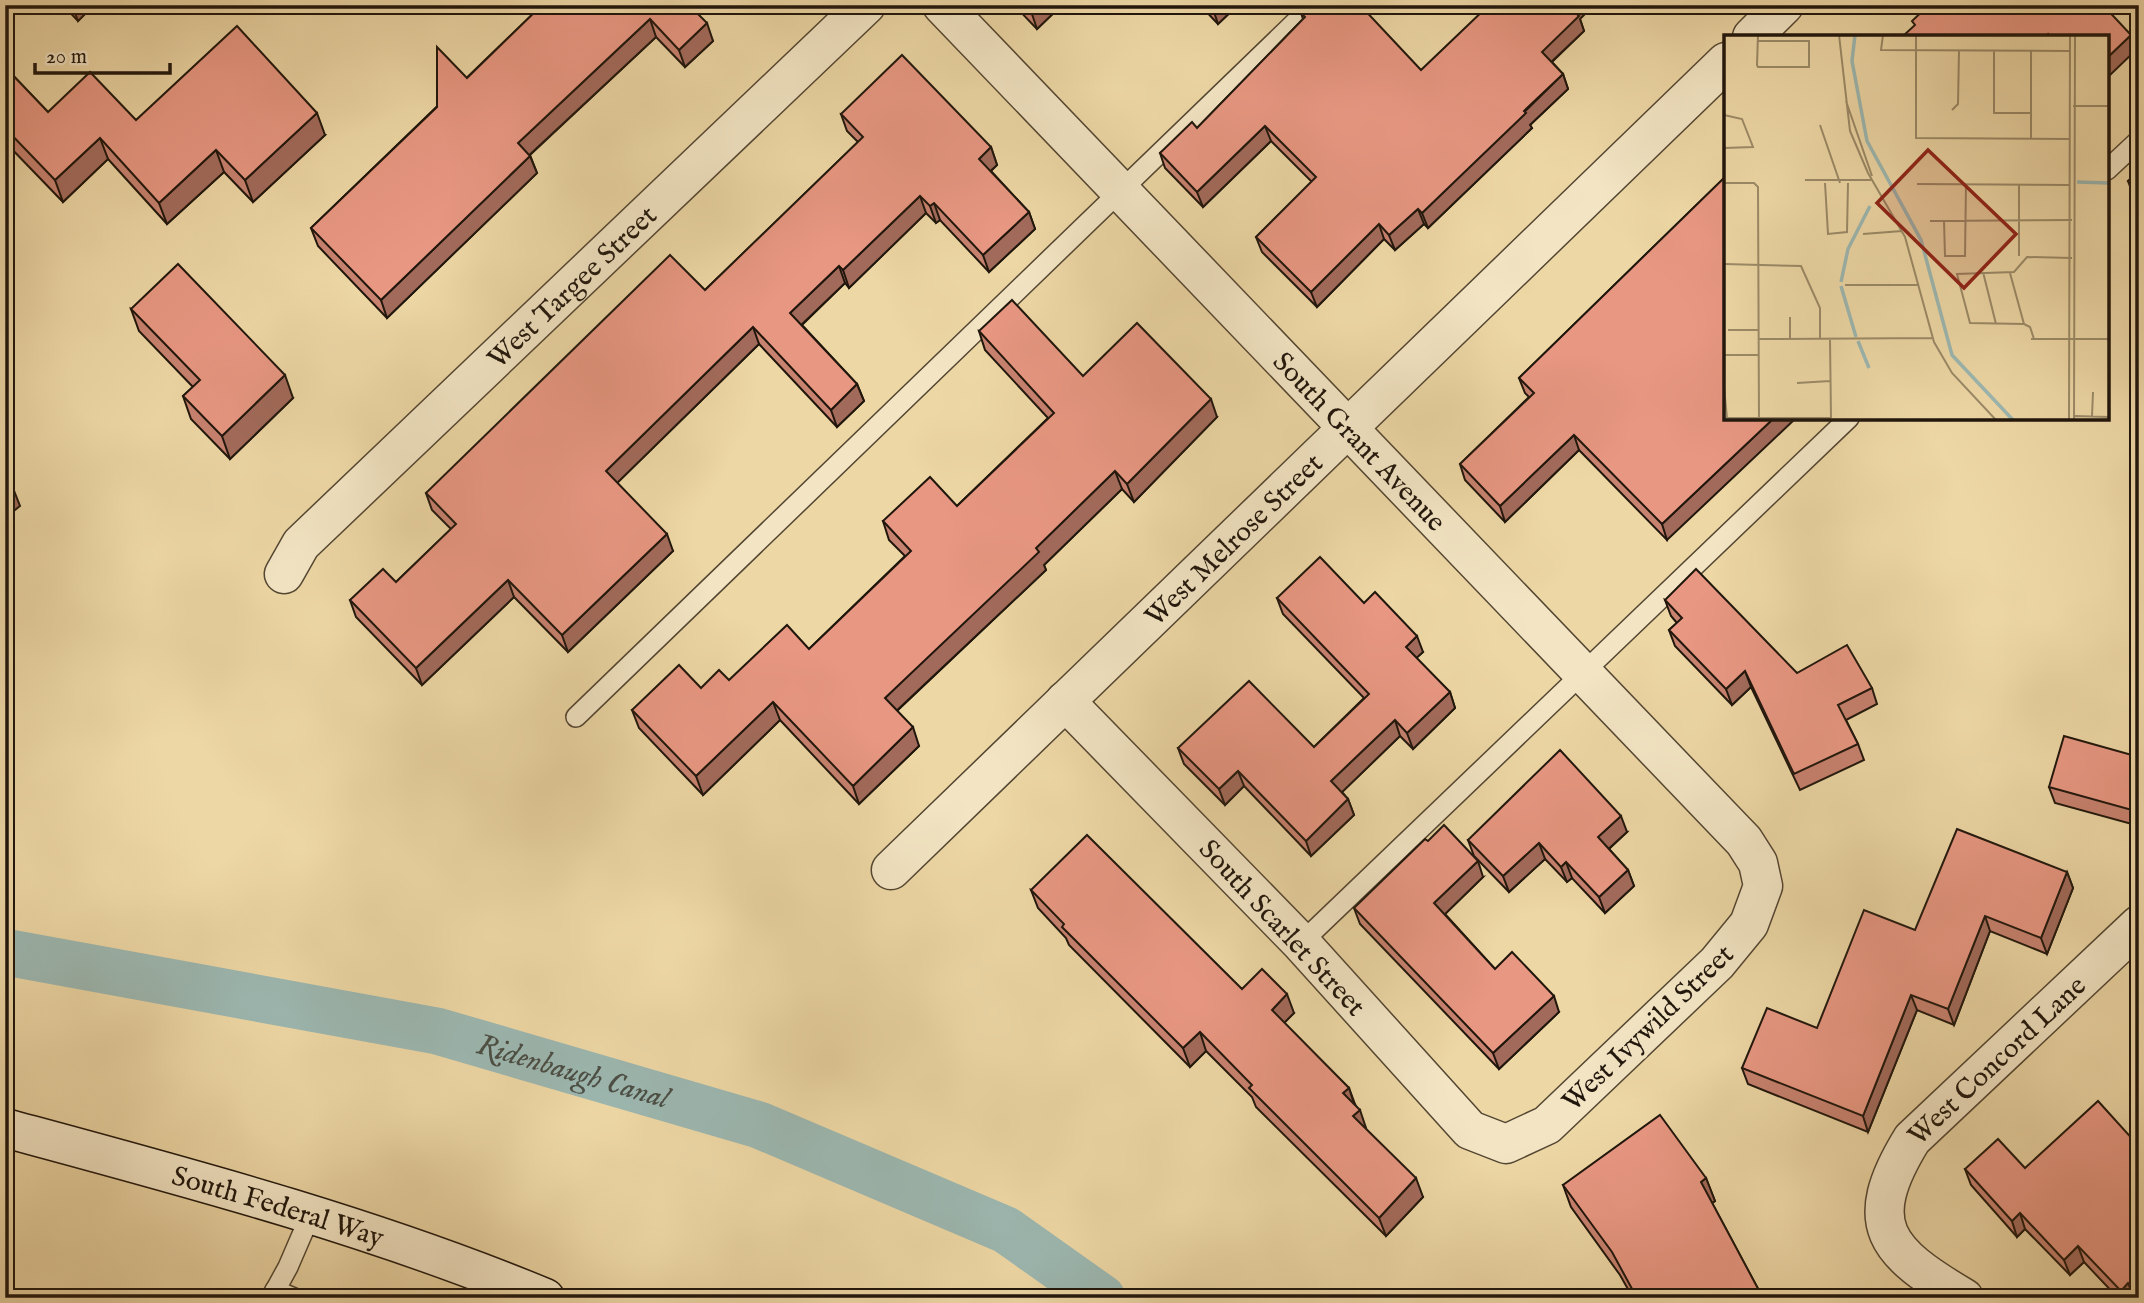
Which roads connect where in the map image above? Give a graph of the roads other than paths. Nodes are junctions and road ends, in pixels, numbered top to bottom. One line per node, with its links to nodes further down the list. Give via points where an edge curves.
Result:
1 (866, 5): 12 (street, West Targee Street, via 301,544)
2 (942, 5): 9 (street, South Grant Avenue)
3 (1313, 5): 9 (lane)
4 (1784, 5): 5 (street)
5 (1754, 35)
6 (1724, 64): 11 (street, West Melrose Street)
7 (2139, 140): 8 (lane)
8 (2109, 168)
9 (1121, 191): 11 (street, South Grant Avenue); 15 (lane)
10 (1847, 420): 13 (lane)
11 (1349, 428): 13 (street, South Grant Avenue); 14 (street, West Melrose Street)
12 (284, 574)
13 (1584, 672): 17 (street, South Grant Avenue, via 1744,841 1758,863); 19 (lane)
14 (1065, 701): 16 (street, West Melrose Street); 19 (street, South Scarlet Street)
15 (576, 717)
16 (891, 870)
17 (1763, 886): 21 (street, West Ivywild Street, via 1749,924 1717,963 1547,1125)
18 (2139, 925): 26 (street, West Concord Lane, via 1912,1139 1892,1173 1883,1213 1895,1246 1922,1273)
19 (1301, 943): 21 (street, South Scarlet Street, via 1470,1130)
20 (5, 1128): 22 (street, South Federal Way, via 188,1177)
21 (1506, 1144)
22 (310, 1216): 23 (lane); 25 (street, South Federal Way, via 485,1273)
23 (273, 1294): 24 (lane)
24 (294, 1298)
25 (545, 1298)
26 (1964, 1298)

